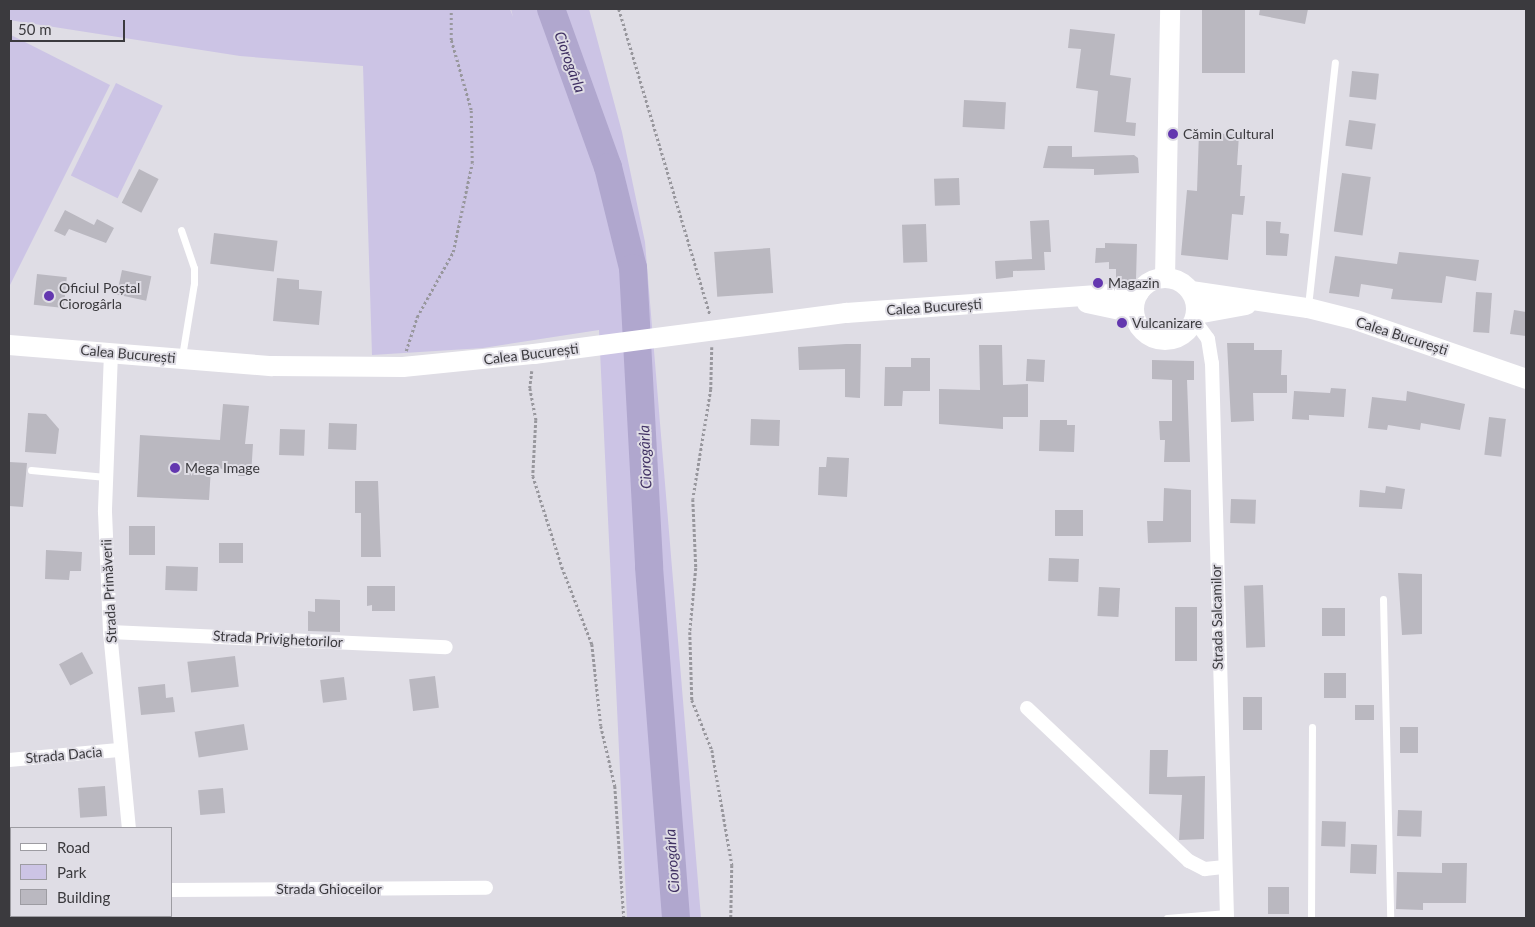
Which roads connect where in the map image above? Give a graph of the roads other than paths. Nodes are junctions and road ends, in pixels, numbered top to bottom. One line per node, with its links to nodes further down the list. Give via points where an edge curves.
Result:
1 (1170, 9): 4 (main road)
2 (1335, 62): 9 (lane)
3 (181, 230): 14 (lane, via 194,275)
4 (1165, 278): 5 (main road, via 1180,281); 6 (main road, via 1150,281)
5 (1191, 291): 8 (main road, Calea București); 11 (main road)
6 (1139, 292): 7 (main road, Calea București); 10 (main road)
7 (1053, 299): 10 (main road, Calea București); 14 (main road, Calea București, via 846,313 705,329 567,350 404,367 281,366)
8 (1275, 304): 9 (main road, Calea București); 11 (main road, Calea București)
9 (1308, 308): 15 (main road, Calea București, via 1406,335)
10 (1134, 313): 11 (main road, via 1143,332 1163,340 1183,335)
11 (1196, 317): 26 (street, Strada Salcamilor, via 1208,339 1212,363)
12 (9, 345): 13 (main road, Calea București)
13 (111, 353): 14 (main road, Calea București); 17 (street, Strada Primăverii)
14 (181, 359)
15 (1526, 379)
16 (31, 470): 17 (lane)
17 (106, 477): 19 (street, Strada Primăverii)
18 (1384, 598): 32 (lane)
19 (110, 632): 20 (street, Strada Privighetorilor); 23 (street, Strada Primăverii)
20 (446, 647)
21 (1027, 708): 26 (street, via 1194,864 1206,869)
22 (1312, 727): 31 (lane)
23 (120, 750): 24 (street, Strada Dacia); 25 (street, Strada Primăverii)
24 (9, 760)
25 (129, 827)
26 (1225, 867): 29 (street, Strada Salcamilor)
27 (486, 888): 28 (street, Strada Ghioceilor)
28 (172, 890)
29 (1227, 916): 30 (lane)
30 (1166, 918)
31 (1311, 918)
32 (1390, 918)

